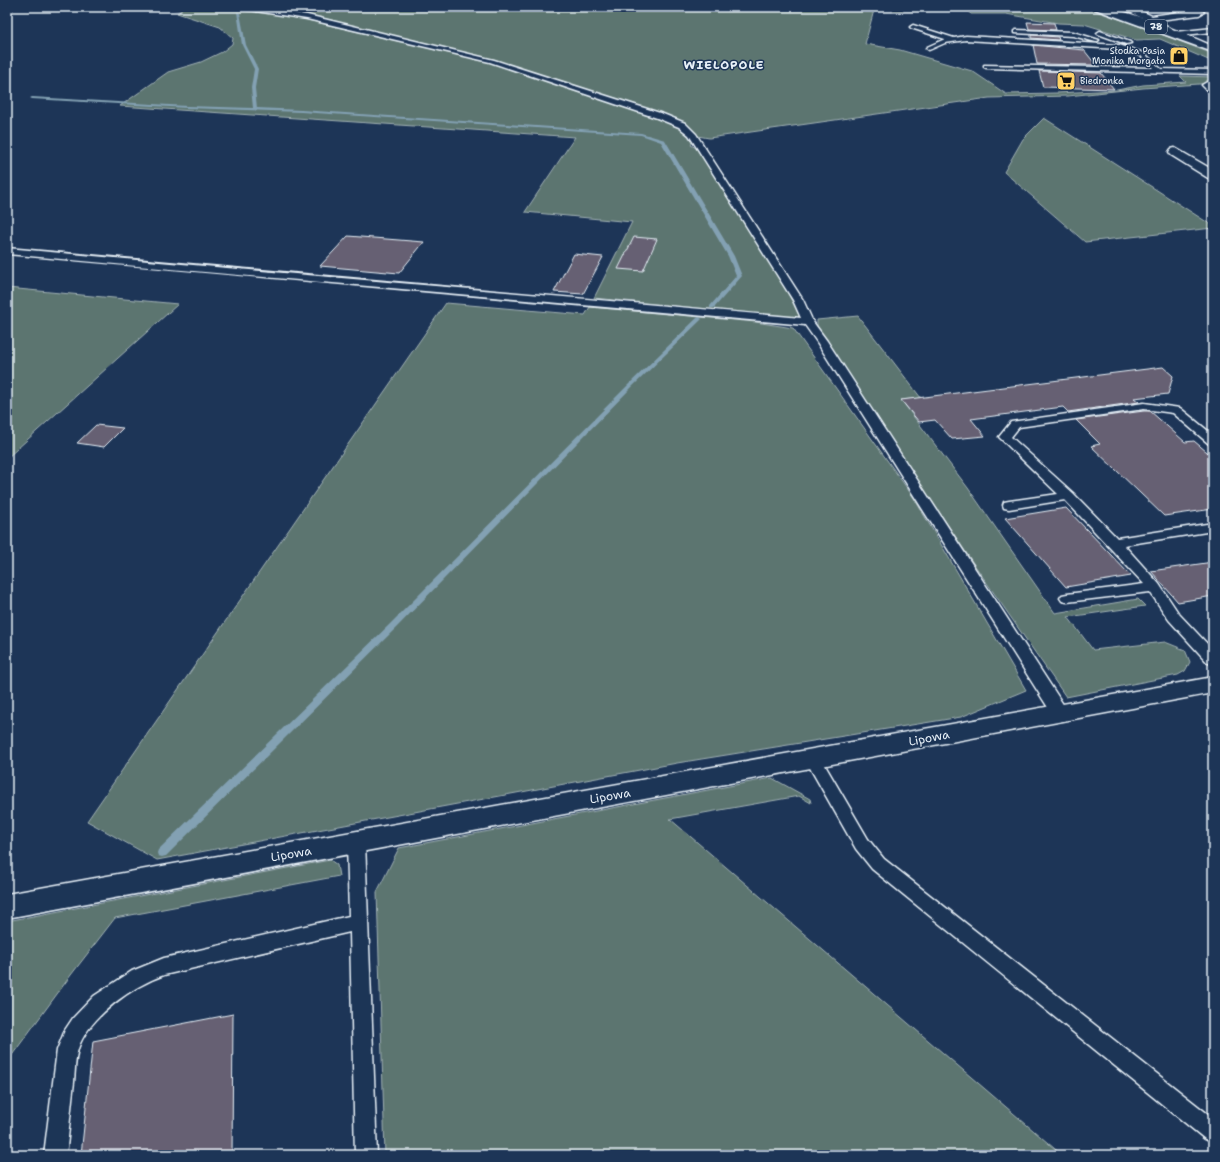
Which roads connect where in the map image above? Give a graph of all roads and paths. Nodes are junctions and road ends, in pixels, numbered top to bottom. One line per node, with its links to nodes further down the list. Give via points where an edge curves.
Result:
1 (12, 7): 5 (lane)
2 (243, 7): 27 (lane, via 307,17 492,61 682,125 692,134 739,206 798,300)
3 (1098, 7): 8 (street, 78)
4 (1125, 7): 7 (street)
5 (7, 9)
6 (1199, 12): 7 (street)
7 (1152, 19): 8 (street)
8 (1140, 21): 14 (street, 78)
9 (913, 27): 15 (lane)
10 (1213, 30): 14 (lane)
11 (993, 31): 16 (lane)
12 (1008, 31): 17 (lane, via 1073,34)
13 (1100, 33): 20 (lane, via 1144,48)
14 (1175, 34): 19 (street, 78)
15 (952, 39): 16 (lane); 18 (lane)
16 (997, 40): 17 (lane)
17 (1113, 47): 20 (lane)
18 (929, 48)
19 (1213, 48)
20 (1131, 51): 22 (lane, via 1142,54)
21 (986, 66): 22 (lane)
22 (1159, 70): 23 (lane)
23 (1213, 72)
24 (1175, 152): 25 (street)
25 (1213, 175)
26 (7, 251): 27 (lane)
27 (808, 322): 37 (lane)
28 (1213, 440): 29 (lane, via 1176,410 1144,406 1015,424 1005,437)
29 (1068, 496): 30 (lane); 32 (lane)
30 (1010, 505)
31 (1213, 527): 32 (lane)
32 (1114, 543): 33 (lane)
33 (1154, 587): 34 (lane); 35 (lane, via 1174,617)
34 (1067, 598)
35 (1213, 659)
36 (1213, 685): 37 (street, Lipowa)
37 (1060, 713): 38 (street, Lipowa)
38 (814, 759): 39 (street, Lipowa); 42 (lane, via 862,844 878,864)
39 (356, 842): 40 (street, Lipowa); 41 (lane)
40 (7, 906)
41 (359, 922): 43 (lane, via 152,970 100,1004 87,1015 71,1038 67,1050); 44 (lane)
42 (1213, 1132)
43 (55, 1155)
44 (366, 1155)

